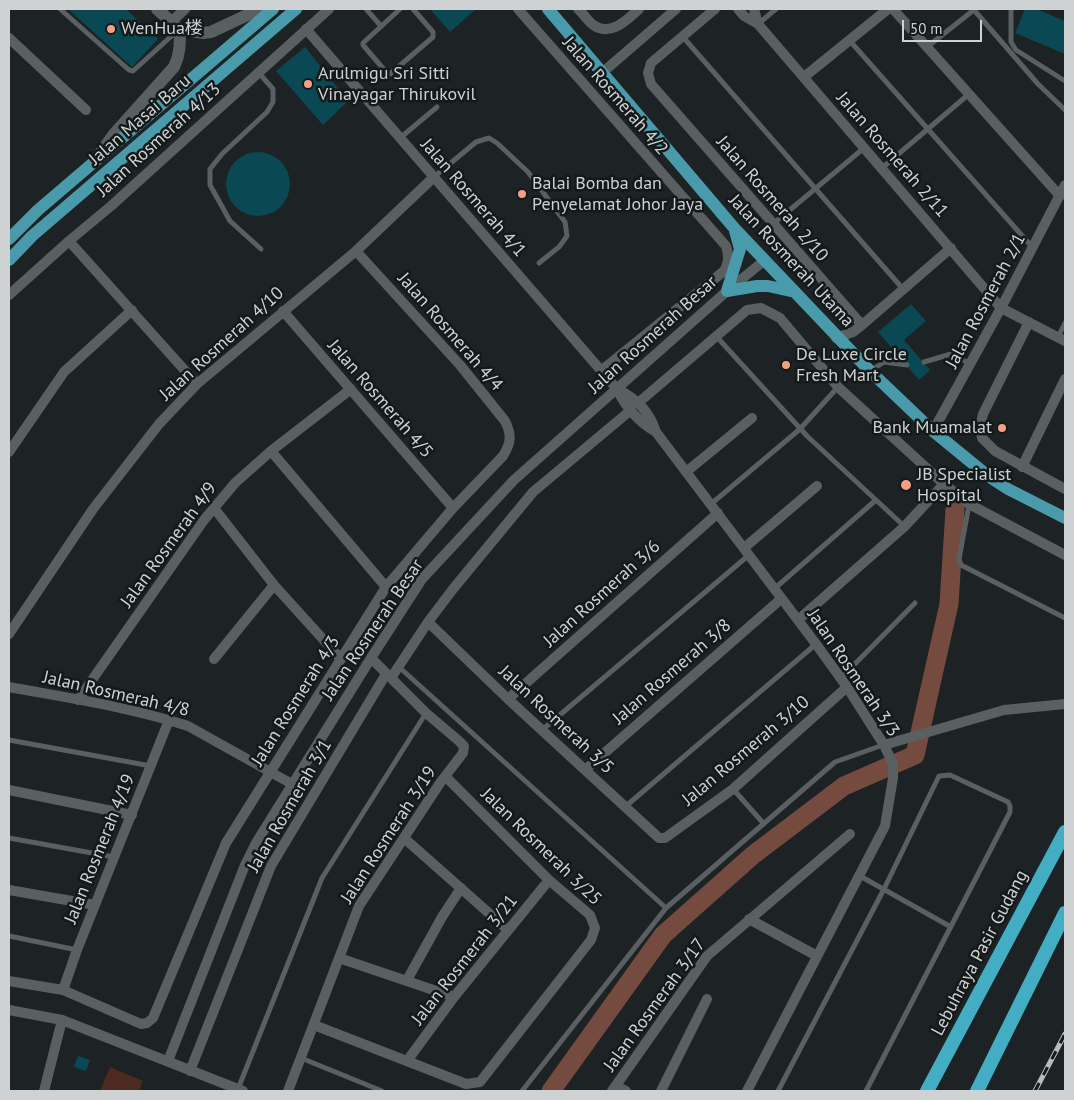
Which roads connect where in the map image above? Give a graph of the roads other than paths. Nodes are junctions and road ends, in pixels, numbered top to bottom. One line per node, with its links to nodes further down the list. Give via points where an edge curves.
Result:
1 (60, 9): 25 (lane, via 133,71)
2 (157, 9): 25 (street)
3 (185, 9): 25 (street)
4 (260, 9): 25 (street, via 211,32 203,33)
5 (273, 9): 43 (main road, Jalan Masai Baru)
6 (296, 9): 57 (main road, Jalan Masai Baru, via 32,236)
7 (329, 9): 27 (street, Jalan Rosmerah 4/13)
8 (366, 9): 26 (lane)
9 (400, 9): 26 (lane)
10 (413, 9): 26 (lane, via 433,36 390,74 363,45)
11 (518, 9): 76 (street, Jalan Rosmerah 4/2, via 726,246 728,266 724,271)
12 (548, 9): 33 (main road, Jalan Rosmerah Utama)
13 (578, 9): 14 (street, via 593,25 607,29 620,26)
14 (640, 9)
15 (676, 9): 33 (street)
16 (715, 9): 28 (street, Jalan Rosmerah 2/10)
17 (738, 9): 24 (street, Jalan Rosmerah 2/11)
18 (754, 9): 24 (street, Jalan Rosmerah 2/11)
19 (776, 9): 24 (lane)
20 (888, 9): 30 (street)
21 (894, 9): 31 (street)
22 (974, 9): 31 (lane); 39 (lane, via 1038,84)
23 (1012, 9): 35 (lane, via 1012,45)
24 (758, 24): 34 (street, Jalan Rosmerah 2/11)
25 (175, 25): 43 (street, via 180,49 174,67 114,134)
26 (381, 26)
27 (306, 29): 32 (street, Jalan Rosmerah 4/13); 41 (street, Jalan Rosmerah 4/1)
28 (683, 37): 47 (lane); 49 (street, Jalan Rosmerah 2/10, via 651,63 648,73 651,84)
29 (9, 38): 38 (street)
30 (850, 41): 34 (street); 40 (lane)
31 (927, 47): 36 (street)
32 (259, 72): 52 (street, Jalan Rosmerah 4/13); 55 (lane, via 273,89 273,102 210,169 210,185 230,221)
33 (603, 72): 50 (main road, Jalan Rosmerah Utama)
34 (804, 77): 42 (street, Jalan Rosmerah 2/11)
35 (1065, 81)
36 (969, 94): 40 (lane); 48 (street)
37 (437, 107): 41 (lane)
38 (86, 110)
39 (1065, 110)
40 (928, 129): 44 (lane); 54 (lane)
41 (400, 138): 45 (street, Jalan Rosmerah 4/1)
42 (864, 148): 44 (street, Jalan Rosmerah 2/11); 47 (lane)
43 (90, 167): 51 (main road, Jalan Masai Baru)
44 (882, 168): 53 (street, Jalan Rosmerah 2/11)
45 (434, 178): 56 (street, Jalan Rosmerah 4/10); 59 (lane, via 476,142 489,138 497,143 528,172 564,222 567,236 559,248); 76 (street, Jalan Rosmerah 4/1)
46 (1065, 185): 48 (street, Jalan Rosmerah 2/1)
47 (816, 188): 49 (lane); 60 (lane)
48 (1060, 196): 54 (street, Jalan Rosmerah 2/1)
49 (773, 224): 69 (street, Jalan Rosmerah 2/10)
50 (735, 228): 58 (main road, Jalan Rosmerah Utama); 61 (main road, via 740,248)
51 (9, 238)
52 (68, 241): 63 (street, Jalan Rosmerah 4/13); 65 (street)
53 (951, 248): 60 (street); 64 (street, Jalan Rosmerah 2/11)
54 (1033, 248): 64 (street, Jalan Rosmerah 2/1)
55 (261, 249)
56 (356, 251): 66 (street, Jalan Rosmerah 4/10); 87 (street, Jalan Rosmerah 4/4, via 460,365 505,421)
57 (9, 260)
58 (765, 260): 61 (street, Jalan Rosmerah Besar); 62 (main road, Jalan Rosmerah Utama)
59 (539, 263)
60 (903, 289): 69 (street)
61 (727, 291): 62 (main road, via 768,286); 82 (street, Jalan Rosmerah Besar)
62 (795, 292): 71 (main road, Jalan Rosmerah Utama)
63 (9, 295)
64 (1001, 308): 67 (street); 74 (street, Jalan Rosmerah 2/1)
65 (132, 310): 79 (street); 89 (street, via 64,372)
66 (283, 311): 79 (street, Jalan Rosmerah 4/10); 81 (street, Jalan Rosmerah 4/5)
67 (1030, 322): 72 (street); 90 (street, via 980,426 987,445)
68 (1065, 323): 72 (lane)
69 (862, 325): 71 (street)
70 (716, 336): 80 (street, Jalan Rosmerah 3/1, via 747,310 761,308 780,318); 83 (street, Jalan Rosmerah 3/1); 85 (lane)
71 (836, 338): 77 (main road, Jalan Rosmerah Utama)
72 (1061, 339)
73 (924, 362): 74 (lane, via 951,354)
74 (970, 364): 86 (street, Jalan Rosmerah 2/1)
75 (907, 365): 77 (lane, via 884,362)
76 (601, 370): 82 (street, Jalan Rosmerah 4/1)
77 (870, 371): 86 (main road, Jalan Rosmerah Utama)
78 (1065, 378): 90 (street)
79 (197, 384): 113 (street, Jalan Rosmerah 4/10, via 159,424 92,509)
80 (838, 387): 85 (lane); 92 (street, Jalan Rosmerah 3/1)
81 (351, 389): 88 (street, Jalan Rosmerah 4/9); 99 (street, Jalan Rosmerah 4/5)
82 (617, 389): 83 (street, Jalan Rosmerah 3/3, via 629,395); 115 (street, Jalan Rosmerah Besar, via 514,480 435,565)
83 (635, 406): 91 (street, Jalan Rosmerah 3/3, via 652,420 656,432); 112 (street, Jalan Rosmerah 3/1, via 533,492)
84 (752, 418): 91 (street)
85 (800, 429): 95 (lane); 96 (lane)
86 (934, 431): 101 (main road, Jalan Rosmerah Utama, via 988,476)
87 (511, 439): 99 (street, Jalan Rosmerah 4/3, via 503,456)
88 (271, 451): 98 (street, Jalan Rosmerah 4/9); 106 (street)
89 (9, 452)
90 (1022, 466): 94 (street)
91 (686, 472): 96 (street, Jalan Rosmerah 3/3)
92 (944, 484): 97 (street, Jalan Rosmerah 3/1); 102 (street)
93 (817, 486): 103 (street)
94 (1065, 489)
95 (876, 500): 102 (lane); 107 (lane)
96 (711, 504): 100 (street, Jalan Rosmerah 3/3)
97 (969, 504): 104 (street, Jalan Rosmerah 3/1); 110 (lane, via 959,559 961,566)
98 (214, 508): 105 (street); 124 (street, Jalan Rosmerah 4/9)
99 (453, 508): 106 (street, Jalan Rosmerah 4/3)
100 (718, 513): 103 (street, Jalan Rosmerah 3/3); 123 (street, Jalan Rosmerah 3/6)
101 (1065, 518)
102 (904, 527): 111 (street)
103 (747, 551): 107 (street, Jalan Rosmerah 3/3); 128 (lane)
104 (1065, 555)
105 (274, 585): 116 (street); 117 (street)
106 (386, 586): 117 (street, Jalan Rosmerah 4/3)
107 (774, 589): 108 (street, Jalan Rosmerah 3/3)
108 (781, 599): 111 (street, Jalan Rosmerah 3/3); 132 (street, Jalan Rosmerah 3/8)
109 (914, 603): 120 (lane)
110 (1065, 618)
111 (798, 620): 114 (street, Jalan Rosmerah 3/3)
112 (428, 622): 118 (street, Jalan Rosmerah 3/1); 123 (street, Jalan Rosmerah 3/5)
113 (9, 634)
114 (816, 644): 120 (street, Jalan Rosmerah 3/3); 138 (lane)
115 (371, 658): 119 (street, Jalan Rosmerah 3/19); 135 (street, Jalan Rosmerah Besar)
116 (214, 659)
117 (341, 659): 133 (street, Jalan Rosmerah 4/3)
118 (399, 667): 119 (street, Jalan Rosmerah 3/1); 153 (lane)
119 (389, 676): 126 (street, Jalan Rosmerah 3/19); 173 (street, Jalan Rosmerah 3/1, via 271,866)
120 (841, 678): 122 (street, Jalan Rosmerah 3/3)
121 (9, 687): 124 (street, Jalan Rosmerah 4/8)
122 (847, 687): 130 (street, Jalan Rosmerah 3/3); 136 (street, Jalan Rosmerah 3/10)
123 (508, 699): 128 (street, Jalan Rosmerah 3/5)
124 (78, 700): 127 (street, Jalan Rosmerah 4/8)
125 (1065, 704): 130 (street, via 1004,710)
126 (426, 713): 134 (street, Jalan Rosmerah 3/19, via 464,746 463,753); 175 (lane, via 322,878)
127 (169, 720): 131 (street, Jalan Rosmerah 4/19); 133 (street, Jalan Rosmerah 4/8, via 188,726)
128 (542, 730): 132 (street, Jalan Rosmerah 3/5)
129 (9, 740): 131 (lane)
130 (884, 745): 140 (lane, via 835,762); 147 (street, Jalan Rosmerah 3/3, via 892,764 893,778 885,826)
131 (151, 766): 139 (street, Jalan Rosmerah 4/19)
132 (585, 770): 138 (street, Jalan Rosmerah 3/5)
133 (271, 771): 135 (street, Jalan Rosmerah 4/8); 164 (street, Jalan Rosmerah 4/3, via 226,843 153,1018 141,1024)
134 (446, 777): 144 (street, Jalan Rosmerah 3/19); 148 (street, Jalan Rosmerah 3/25)
135 (292, 784): 172 (street, Jalan Rosmerah Besar, via 245,865)
136 (733, 789): 140 (lane); 145 (street, Jalan Rosmerah 3/10)
137 (9, 790): 139 (street)
138 (626, 806): 145 (street, Jalan Rosmerah 3/5, via 659,838)
139 (132, 815): 146 (street, Jalan Rosmerah 4/19)
140 (764, 824): 153 (lane)
141 (1065, 832): 185 (highway, Lebuhraya Pasir Gudang)
142 (850, 834): 155 (street, Jalan Rosmerah 3/17)
143 (9, 838): 146 (lane)
144 (404, 838): 149 (street); 161 (street, Jalan Rosmerah 3/19, via 359,906)
145 (665, 838)
146 (114, 857): 152 (street, Jalan Rosmerah 4/19)
147 (859, 875): 150 (lane); 160 (street, Jalan Rosmerah 3/3)
148 (549, 880): 157 (street, Jalan Rosmerah 3/21); 171 (street, Jalan Rosmerah 3/25, via 590,915 594,921 594,934 489,1072 480,1082 466,1084)
149 (461, 888): 157 (street); 163 (street)
150 (884, 889): 156 (lane); 156 (lane, via 939,776 950,775 1008,802 1010,812); 183 (lane)
151 (9, 890): 152 (street)
152 (95, 905): 159 (street, Jalan Rosmerah 4/19)
153 (666, 908): 179 (lane)
154 (1065, 913): 186 (highway)
155 (749, 919): 160 (street); 174 (street, Jalan Rosmerah 3/17, via 707,956)
156 (951, 927): 184 (lane)
157 (508, 930): 165 (street, Jalan Rosmerah 3/21)
158 (9, 936): 159 (lane)
159 (77, 950): 164 (street, Jalan Rosmerah 4/19)
160 (817, 956): 182 (street, Jalan Rosmerah 3/3)
161 (339, 958): 163 (street); 169 (street, Jalan Rosmerah 3/19)
162 (9, 980): 164 (street)
163 (408, 980): 165 (street)
164 (63, 990)
165 (454, 997): 171 (street, Jalan Rosmerah 3/21)
166 (707, 999): 181 (street)
167 (9, 1010): 168 (street)
168 (62, 1020): 172 (street); 176 (street)
169 (314, 1025): 170 (street, Jalan Rosmerah 3/19); 171 (street)
170 (301, 1058): 177 (street, Jalan Rosmerah 3/19); 178 (lane)
171 (407, 1060)
172 (168, 1061): 173 (street)
173 (190, 1071): 175 (street)
174 (614, 1089): 180 (street)
175 (240, 1090)
176 (44, 1091)
177 (288, 1091)
178 (382, 1091)
179 (522, 1091)
180 (626, 1091)
181 (661, 1091)
182 (747, 1091)
183 (778, 1091)
184 (866, 1091)
185 (927, 1091)
186 (977, 1091)

